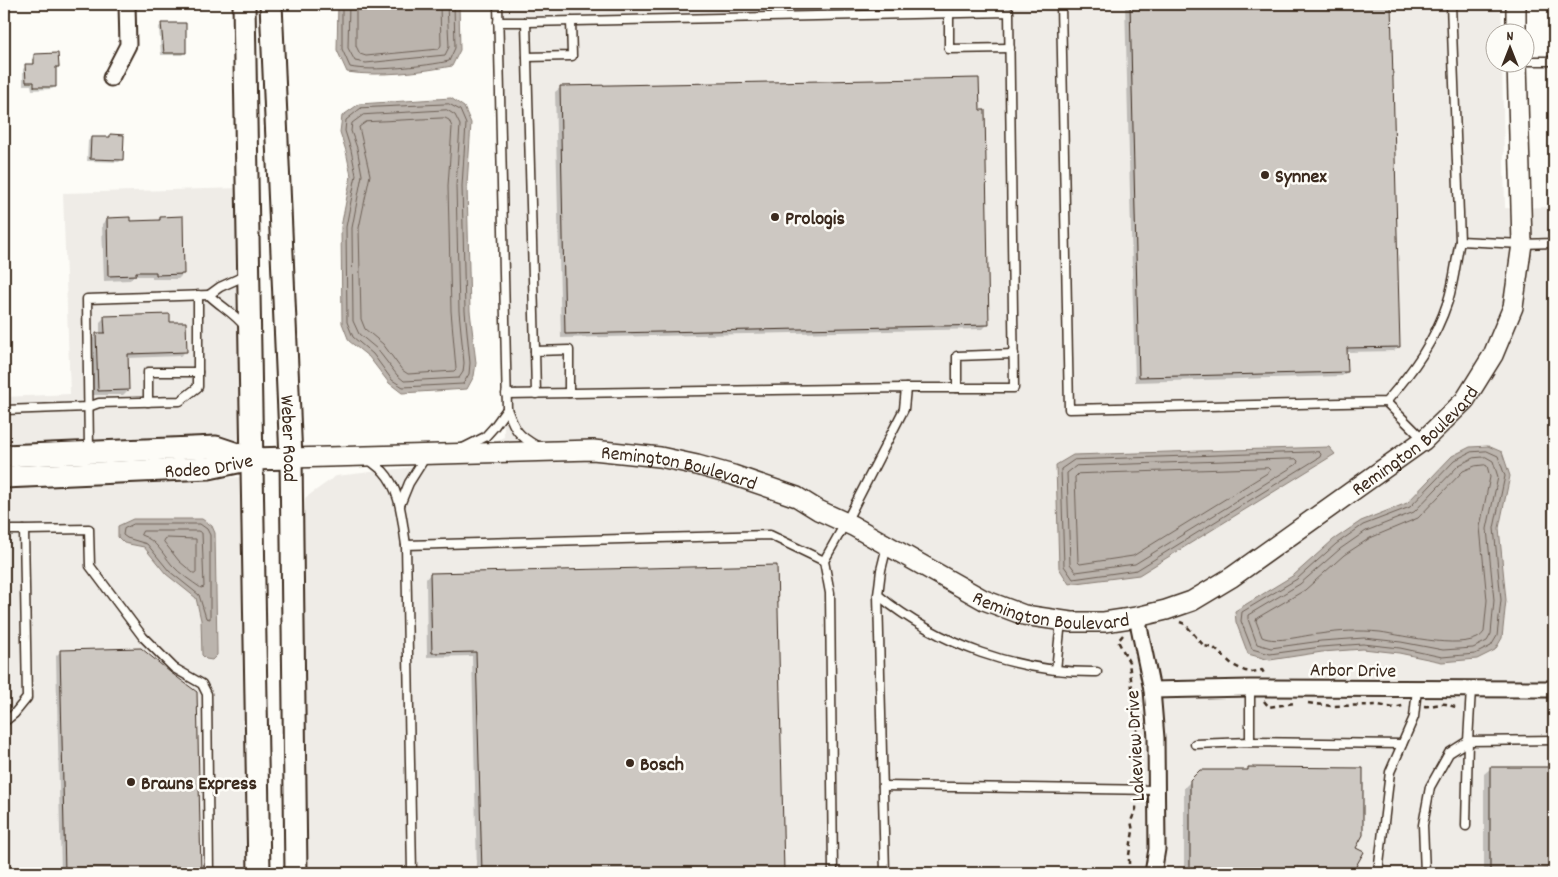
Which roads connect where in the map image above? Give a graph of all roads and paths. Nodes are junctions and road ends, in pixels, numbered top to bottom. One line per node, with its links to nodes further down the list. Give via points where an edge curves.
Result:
1 (127, 4): 19 (street, via 128,45)
2 (244, 4): 23 (main road, Weber Road)
3 (271, 4): 47 (main road, Weber Road)
4 (498, 4): 11 (lane)
5 (1061, 4): 36 (lane, via 1069,409)
6 (1450, 4): 20 (lane)
7 (1516, 4): 13 (street)
8 (1009, 8): 9 (lane); 14 (lane)
9 (949, 14): 10 (lane); 14 (lane, via 949,49)
10 (571, 21): 12 (lane); 15 (lane, via 572,56)
11 (498, 22): 12 (lane); 33 (lane)
12 (526, 22): 15 (lane)
13 (1516, 22)
14 (1010, 48): 28 (lane)
15 (527, 58): 27 (lane)
16 (1536, 61): 17 (lane)
17 (1554, 61)
18 (1517, 72): 22 (street, Remington Boulevard)
19 (111, 78)
20 (1460, 241): 22 (lane); 36 (lane, via 1449,300 1433,338 1411,374)
21 (1554, 243): 22 (lane)
22 (1522, 244): 40 (street, Remington Boulevard, via 1513,307 1493,355 1465,400)
23 (248, 269): 25 (lane, via 240,278); 26 (main road, Weber Road)
24 (198, 295): 25 (lane); 29 (lane); 37 (lane, via 88,299)
25 (209, 295): 26 (lane, via 241,321)
26 (250, 334): 48 (main road, Weber Road)
27 (535, 351): 32 (lane, via 568,350); 34 (lane)
28 (1014, 354): 31 (lane, via 957,356); 31 (lane, via 1014,388)
29 (198, 372): 35 (lane, via 198,387 180,401); 35 (lane, via 148,372)
30 (906, 388): 31 (lane); 32 (lane); 51 (lane, via 904,410)
31 (957, 388)
32 (569, 393): 34 (lane)
33 (506, 394): 34 (lane); 38 (lane)
34 (536, 394)
35 (148, 402): 37 (lane)
36 (1386, 402): 40 (lane)
37 (88, 406): 39 (lane); 42 (lane)
38 (507, 409): 41 (lane, via 513,427 523,438); 44 (lane, via 485,437)
39 (4, 410)
40 (1424, 440): 58 (street, Remington Boulevard, via 1232,577 1192,601)
41 (546, 451): 44 (street, Remington Boulevard); 51 (street, Remington Boulevard, via 593,450 697,465 797,497)
42 (89, 452): 45 (main road, Rodeo Drive); 48 (main road, Rodeo Drive, via 216,447)
43 (427, 454): 44 (street, Remington Boulevard); 46 (street, Remington Boulevard); 50 (lane, via 409,482)
44 (454, 454)
45 (4, 456)
46 (365, 456): 47 (street, Remington Boulevard); 50 (lane, via 384,473)
47 (291, 458): 48 (main road, Remington Boulevard); 89 (main road, Weber Road)
48 (252, 459): 49 (main road, Rodeo Drive, via 209,468); 88 (main road, Weber Road)
49 (4, 477)
50 (400, 505): 54 (lane)
51 (846, 522): 55 (street, Remington Boulevard); 56 (lane)
52 (4, 530): 53 (lane)
53 (24, 530): 76 (lane, via 27,698); 87 (lane, via 89,529 90,566 143,637 174,668 202,684 207,694)
54 (406, 545): 56 (lane, via 770,535); 90 (lane)
55 (887, 546): 57 (lane); 59 (street, Remington Boulevard, via 984,600 1024,615)
56 (824, 560): 91 (lane, via 830,593)
57 (878, 595): 62 (lane, via 906,616 982,654 1025,666); 83 (lane)
58 (1137, 617): 59 (street, Remington Boulevard, via 1104,622); 67 (street, Lakeview Drive)
59 (1061, 621): 62 (lane)
60 (1173, 622): 64 (path, via 1185,624 1204,646 1214,648 1233,665 1245,671 1262,670)
61 (1124, 635): 82 (path, via 1118,641 1129,662 1133,687 1137,741 1132,758)
62 (1056, 670): 63 (lane)
63 (1097, 672)
64 (1266, 676)
65 (1250, 688): 67 (street, Arbor Drive); 68 (street, Arbor Drive); 79 (lane)
66 (1554, 689): 69 (street, Arbor Drive)
67 (1152, 690): 84 (street, Lakeview Drive)
68 (1417, 690): 69 (street, Arbor Drive); 81 (lane, via 1414,717)
69 (1471, 690): 78 (lane)
70 (1264, 701): 71 (path, via 1269,707)
71 (1297, 702)
72 (1303, 703): 73 (path)
73 (1410, 706)
74 (1418, 706): 75 (path)
75 (1458, 706)
76 (4, 722)
77 (1554, 740): 78 (lane)
78 (1468, 741): 86 (lane); 96 (lane, via 1449,753 1430,787 1424,825)
79 (1250, 742): 80 (lane); 81 (lane)
80 (1195, 744)
81 (1402, 744): 95 (lane, via 1390,772)
82 (1136, 783)
83 (883, 786): 84 (lane); 92 (lane)
84 (1157, 790): 94 (street, Lakeview Drive, via 1158,849)
85 (1136, 792): 93 (path)
86 (1466, 826)
87 (209, 873)
88 (259, 873)
89 (296, 873)
90 (412, 873)
91 (833, 873)
92 (885, 873)
93 (1129, 873)
94 (1153, 873)
95 (1378, 873)
96 (1425, 873)

